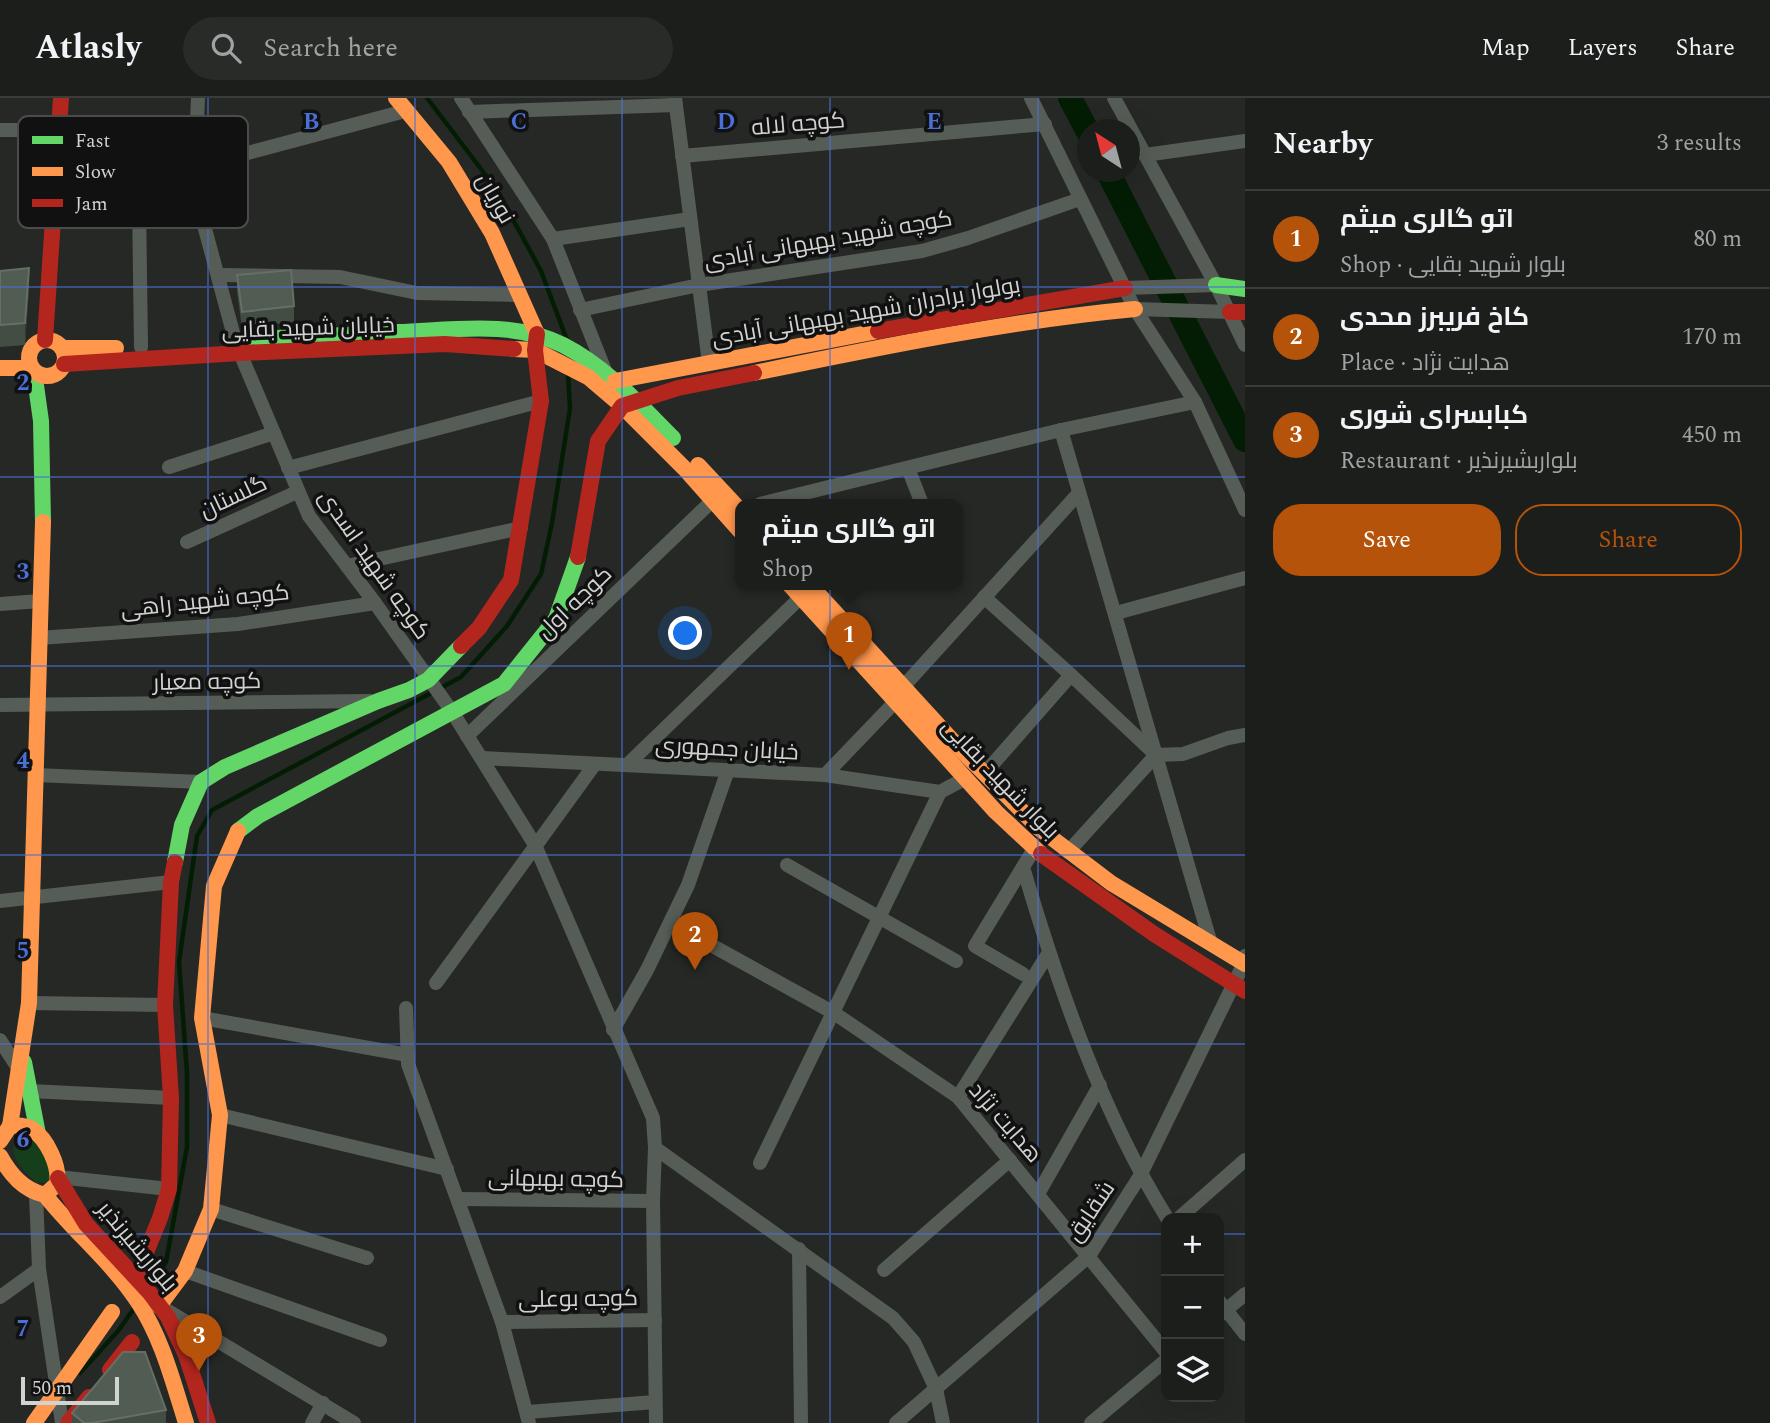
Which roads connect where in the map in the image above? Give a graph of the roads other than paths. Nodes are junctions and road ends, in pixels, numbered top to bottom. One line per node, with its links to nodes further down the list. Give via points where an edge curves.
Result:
1 (61, 98): 9 (main road)
2 (198, 98): 10 (street, کوچه شهید اسدی)
3 (461, 98): 8 (street)
4 (1031, 98): 11 (street)
5 (1114, 98): 16 (street)
6 (676, 101): 8 (street); 17 (street)
7 (400, 105): 15 (street); 29 (main road, نوریان, via 449,162 492,233)
8 (469, 112): 23 (street)
9 (60, 116)
10 (197, 116)
11 (1045, 124): 17 (street, کوچه لاله); 18 (street)
12 (0, 130): 13 (street)
13 (18, 130)
14 (1245, 141): 16 (street)
15 (248, 151)
16 (1145, 155): 26 (street)
17 (682, 156): 19 (street)
18 (1080, 199): 25 (street, کوچه شهید بهبهانی آبادی, via 922,251); 27 (street)
19 (690, 219): 23 (street); 25 (street)
20 (53, 228): 33 (main road)
21 (139, 228): 37 (street)
22 (205, 228): 24 (street, کوچه شهید اسدی)
23 (552, 239): 31 (street)
24 (218, 275): 29 (street, via 340,277 417,293); 36 (street, کوچه شهید اسدی)
25 (699, 285): 31 (street, کوچه شهید بهبهانی آبادی); 41 (street)
26 (1216, 285): 27 (street); 28 (main road); 32 (street)
27 (1125, 288): 30 (street); 41 (main road, بولوار برادران شهید بهبهانی آبادی)
28 (1245, 289)
29 (520, 295): 34 (main road, نوریان)
30 (1135, 309): 32 (street); 46 (street); 47 (main road, بولوار برادران شهید بهبهانی آبادی, via 1068,315 891,345 678,388)
31 (580, 310): 44 (street)
32 (1237, 312): 35 (street)
33 (45, 340): 38 (main road); 40 (main road, via 52,341)
34 (536, 342): 36 (main road, خیابان شهید بقایی, via 506,347); 44 (main road, خیابان شهید بقایی, via 553,359); 44 (main road, via 562,345 589,361); 45 (main road, نوریان)
35 (1245, 345)
36 (237, 346): 37 (main road, خیابان شهید بقایی); 40 (main road, خیابان شهید بقایی); 50 (street, کوچه شهید اسدی)
37 (141, 347): 40 (main road, خیابان شهید بقایی)
38 (31, 351): 39 (main road); 43 (main road)
39 (0, 360)
40 (61, 361): 43 (main road, via 46,376); 48 (main road)
41 (709, 363): 44 (main road, بولوار برادران شهید بهبهانی آبادی)
42 (0, 368): 43 (main road)
43 (33, 369): 48 (main road)
44 (605, 379): 47 (main road)
45 (541, 401): 52 (street); 62 (main road, نوریان)
46 (1195, 402): 49 (street); 60 (street)
47 (630, 404): 58 (main road); 59 (main road); 79 (main road, via 598,441 578,558 556,619 504,684)
48 (41, 421): 68 (main road)
49 (1061, 430): 53 (street); 55 (street)
50 (274, 433): 51 (street); 52 (street, کوچه شهید اسدی)
51 (169, 467)
52 (288, 468): 54 (street, کوچه شهید اسدی)
53 (908, 468): 56 (street); 57 (street)
54 (297, 492): 63 (street, گلستان); 64 (street, کوچه شهید اسدی, via 309,516)
55 (1079, 493): 67 (street); 71 (street)
56 (781, 499)
57 (920, 499)
58 (712, 501): 61 (main road); 81 (street, کوچه اول)
59 (735, 504)
60 (1245, 510)
61 (735, 526)
62 (521, 528): 64 (street); 74 (main road, نوریان, via 511,580 479,628)
63 (187, 542)
64 (347, 565): 69 (street, کوچه شهید اسدی)
65 (1245, 578): 71 (street)
66 (805, 591): 75 (main road, بلوار شهید بقایی); 85 (street)
67 (984, 597): 73 (street); 75 (street)
68 (40, 601): 70 (street); 72 (main road)
69 (375, 603): 72 (street, کوچه شهید راهی, via 238,624); 74 (street, کوچه شهید اسدی)
70 (0, 604)
71 (1115, 614): 82 (street)
72 (39, 638): 78 (main road)
73 (1072, 675): 82 (street); 87 (street)
74 (429, 681): 76 (main road); 79 (street, کوچه شهید اسدی)
75 (899, 694): 87 (main road, بلوار شهید بقایی); 89 (street); 90 (main road, بلوار شهید بقایی)
76 (378, 701): 78 (street, کوچه معیار); 91 (main road, via 225,767)
77 (0, 705): 78 (street, کوچه معیار)
78 (37, 706): 88 (main road)
79 (453, 713): 81 (street, کوچه شهید اسدی); 114 (main road, via 239,830 214,886)
80 (1245, 735): 82 (street, via 1183,754)
81 (467, 736): 83 (street, کوچه شهید اسدی)
82 (1156, 755): 95 (street); 103 (street)
83 (482, 758): 84 (street, خیابان جمهوری); 93 (street, کوچه شهید اسدی)
84 (595, 764): 85 (street, خیابان جمهوری); 93 (street)
85 (627, 765): 86 (street, خیابان جمهوری)
86 (728, 770): 89 (street, خیابان جمهوری); 115 (street, via 688,885 648,970)
87 (984, 774): 95 (main road, بلوار شهید بقایی)
88 (35, 775): 91 (street); 99 (main road)
89 (825, 775): 92 (street, خیابان جمهوری)
90 (966, 778): 92 (street); 94 (main road, بلوار شهید بقایی)
91 (201, 782): 98 (main road, via 182,825)
92 (940, 792): 101 (street)
93 (535, 845): 108 (street); 115 (street, کوچه شهید اسدی)
94 (1034, 849): 97 (street); 109 (main road, بلوار شهید بقایی, via 1154,934)
95 (1068, 852): 103 (main road, بلوار شهید بقایی, via 1164,918)
96 (787, 865): 101 (street)
97 (1023, 867): 104 (street); 107 (street, via 975,946)
98 (171, 881): 99 (street); 111 (main road)
99 (32, 899): 100 (street); 110 (main road)
100 (0, 901)
101 (881, 919): 105 (street); 113 (street)
102 (691, 934): 113 (street, هدایت نژاد)
103 (1211, 944): 106 (main road, بلوار شهید بقایی)
104 (1048, 954): 119 (street); 121 (street)
105 (956, 961)
106 (1245, 961): 109 (street, شقایق)
107 (1023, 975)
108 (436, 983)
109 (1239, 987): 132 (street, شقایق)
110 (29, 1003): 111 (street); 118 (main road)
111 (165, 1005): 122 (main road)
112 (406, 1008): 117 (street)
113 (834, 1013): 121 (street, هدایت نژاد); 130 (street)
114 (202, 1018): 117 (street); 123 (main road)
115 (613, 1030): 126 (street, کوچه شهید اسدی, via 653,1118)
116 (0, 1040): 118 (street)
117 (408, 1055): 131 (street)
118 (20, 1061): 120 (main road); 124 (main road)
119 (1100, 1085): 132 (street); 135 (street)
120 (30, 1091): 122 (street); 125 (main road)
121 (958, 1097): 128 (street, هدایت نژاد)
122 (171, 1098): 134 (main road)
123 (220, 1115): 131 (street); 140 (main road)
124 (4, 1133): 125 (main road, via 22,1125)
125 (38, 1134): 133 (main road, بلواربشیرنذیر, via 56,1163)
126 (655, 1148): 138 (street, کوچه شهید اسدی); 144 (street)
127 (1, 1158): 136 (main road, via 27,1189)
128 (1010, 1160): 135 (street, هدایت نژاد); 148 (street)
129 (1245, 1160): 142 (street)
130 (760, 1163)
131 (447, 1169): 137 (street)
132 (1140, 1176): 141 (street); 145 (street, شقایق)
133 (58, 1177): 134 (street); 136 (main road, via 57,1185); 139 (main road, بلواربشیرنذیر)
134 (169, 1189): 150 (main road)
135 (1038, 1194): 145 (street, هدایت نژاد)
136 (40, 1195): 143 (main road); 147 (street)
137 (458, 1199): 138 (street, کوچه بهبهانی); 158 (street)
138 (653, 1201): 157 (street, کوچه شهید اسدی)
139 (75, 1205): 143 (main road); 150 (main road, بلواربشیرنذیر)
140 (211, 1209): 146 (street); 149 (main road)
141 (1164, 1213)
142 (1185, 1213)
143 (61, 1216): 171 (main road, via 115,1273 149,1320)
144 (799, 1249): 165 (street, via 893,1318 914,1342); 176 (street)
145 (1089, 1256): 162 (street, هدایت نژاد); 165 (street, شقایق)
146 (367, 1258)
147 (39, 1269): 152 (street); 164 (street)
148 (884, 1270)
149 (185, 1271): 153 (main road); 160 (street)
150 (136, 1277): 153 (main road, بلواربشیرنذیر)
151 (1245, 1294): 154 (street)
152 (0, 1297)
153 (159, 1306): 167 (street); 172 (main road, بلواربشیرنذیر, via 170,1320)
154 (1224, 1307)
155 (112, 1312): 164 (main road)
156 (1224, 1312): 159 (street)
157 (654, 1320): 158 (street, کوچه بوعلی); 166 (street, کوچه شهید اسدی)
158 (502, 1322): 168 (street)
159 (1245, 1334)
160 (380, 1340)
161 (132, 1342): 170 (main road)
162 (1161, 1346)
163 (1161, 1364): 179 (street)
164 (57, 1389): 169 (main road); 170 (street)
165 (936, 1389): 177 (street, شقایق); 178 (street)
166 (655, 1402): 168 (street); 175 (street, کوچه شهید اسدی)
167 (323, 1403): 173 (street); 174 (street)
168 (529, 1417)
169 (34, 1423)
170 (65, 1423)
171 (186, 1423)
172 (208, 1423)
173 (312, 1423)
174 (354, 1423)
175 (656, 1423)
176 (802, 1423)
177 (896, 1423)
178 (943, 1423)
179 (1091, 1423)

